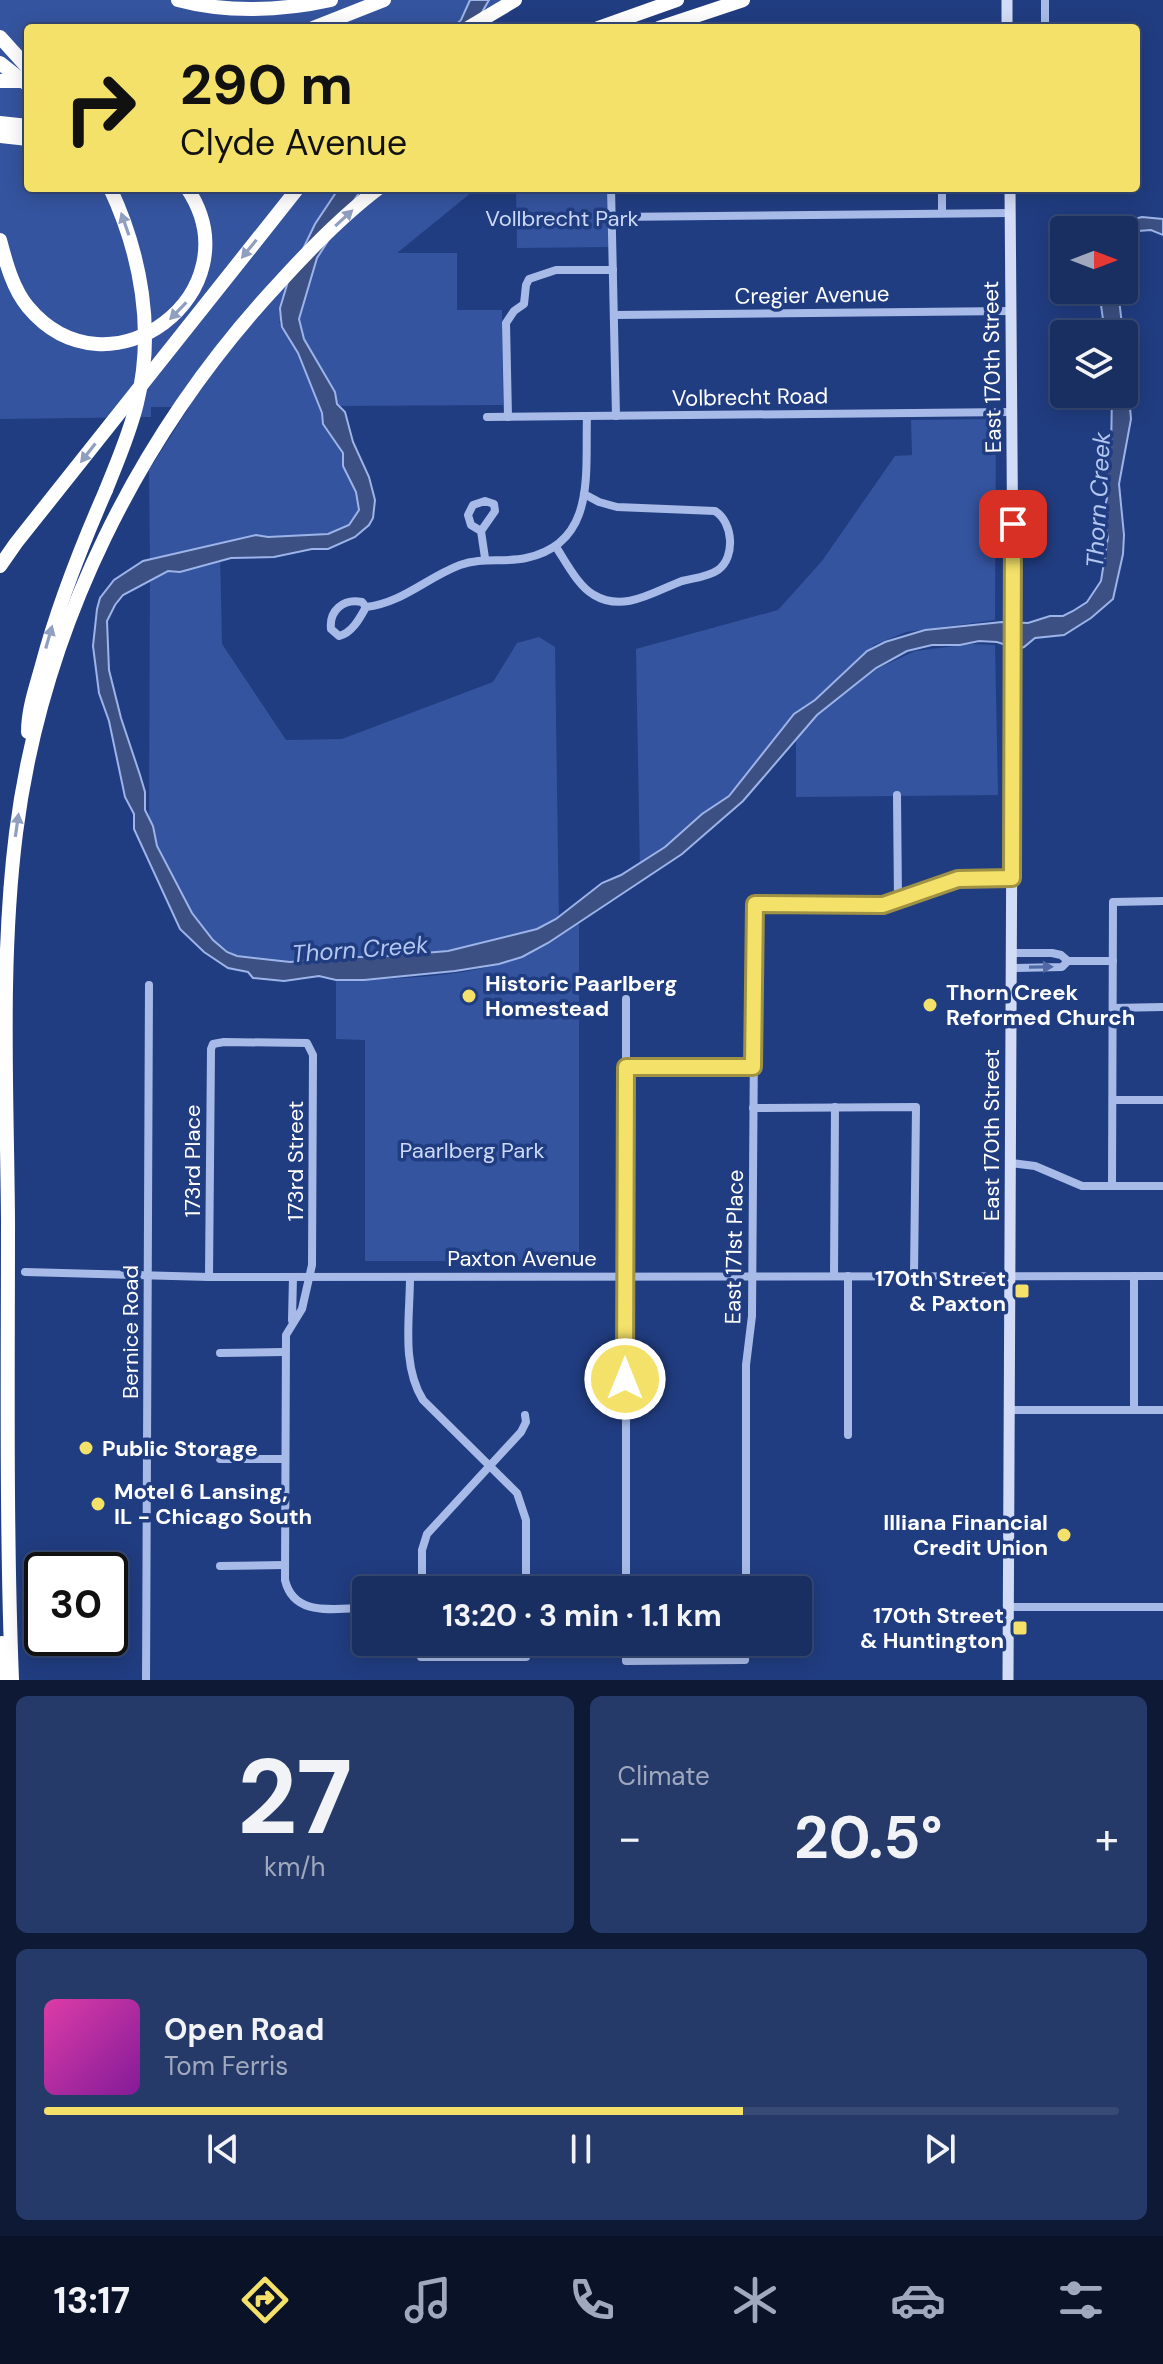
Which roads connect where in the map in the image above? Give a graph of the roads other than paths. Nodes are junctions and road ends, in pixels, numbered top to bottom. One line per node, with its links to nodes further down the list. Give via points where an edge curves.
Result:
1 (178, 0): 2 (highway, via 276,8)
2 (331, 0)
3 (384, 0): 10 (highway)
4 (515, 0): 11 (highway)
5 (677, 0): 9 (highway)
6 (743, 0): 14 (highway)
7 (1007, 0): 15 (street)
8 (1045, 0): 16 (street)
9 (651, 8): 12 (highway); 13 (highway)
10 (323, 24)
11 (475, 24)
12 (609, 24)
13 (617, 24)
14 (671, 24)
15 (1007, 24)
16 (1045, 24)
17 (0, 37): 19 (highway)
18 (0, 63): 20 (highway, bridge)
19 (24, 64)
20 (24, 80)
21 (112, 192): 46 (highway, one-way to 21, bridge, via 28,722 52,628 138,401 144,328 138,268)
22 (189, 192): 31 (highway, one-way to 31, via 203,227 199,277 187,301 168,321 127,342 85,342 40,320 19,293)
23 (295, 192): 44 (highway, one-way to 44)
24 (375, 192): 46 (highway, one-way to 24, via 48,682 92,567 174,415 250,314)
25 (611, 192): 30 (street)
26 (942, 192): 28 (street)
27 (1010, 192): 29 (street, East 170th Street)
28 (942, 213): 29 (street); 30 (street)
29 (1010, 213): 33 (street, East 170th Street)
30 (612, 217): 32 (street)
31 (0, 240)
32 (613, 270): 34 (street); 39 (street, via 556,270 529,279 524,304 506,323)
33 (1011, 311): 34 (street, Cregier Avenue); 35 (street, East 170th Street)
34 (614, 315): 37 (street)
35 (1012, 412): 37 (street, Volbrecht Road); 48 (street, East 170th Street)
36 (587, 416): 37 (street, Volbrecht Road); 39 (street, Volbrecht Road); 40 (street)
37 (616, 416)
38 (487, 417): 39 (street, Volbrecht Road)
39 (508, 417)
40 (584, 494): 42 (street, via 576,525); 42 (street, via 609,506 715,511 728,526 727,556 719,570 636,600 617,601 594,595)
41 (481, 531): 43 (street)
42 (556, 547): 43 (street, via 523,559)
43 (485, 558): 45 (street, via 455,567 399,599)
44 (0, 566)
45 (366, 607): 45 (street, via 356,601 334,610 331,629 345,635)
46 (27, 768): 67 (highway, one-way to 46, via 8,920)
47 (897, 795): 49 (street)
48 (1012, 878): 49 (street, via 958,879); 51 (street, East 170th Street)
49 (898, 901): 62 (street, East 171st Place, via 755,904)
50 (1163, 901): 53 (street, via 1113,902)
51 (1012, 953): 52 (street, via 1052,953); 54 (street, East 170th Street)
52 (1068, 961): 53 (street); 54 (street, one-way to 52, via 1062,967)
53 (1113, 961): 58 (street)
54 (1012, 968): 68 (street, East 170th Street)
55 (149, 985): 80 (street, Bernice Road)
56 (626, 999): 61 (street)
57 (1163, 1007): 58 (street)
58 (1113, 1008): 63 (street)
59 (310, 1045): 81 (street, 173rd Place, via 213,1044); 83 (street, 173rd Street)
60 (0, 1052): 67 (highway)
61 (626, 1067): 62 (street); 73 (street)
62 (753, 1067): 66 (street, East 171st Place)
63 (1113, 1100): 64 (street); 69 (street)
64 (1163, 1100)
65 (835, 1107): 66 (street); 72 (street, via 916,1107); 75 (street)
66 (753, 1108): 74 (street, East 171st Place)
67 (7, 1127): 96 (highway)
68 (1011, 1163): 69 (street, via 1035,1166 1082,1186); 77 (street, East 170th Street)
69 (1112, 1186): 70 (street)
70 (1163, 1186)
71 (25, 1272): 80 (street, Paxton Avenue)
72 (914, 1275): 76 (street, Paxton Avenue); 77 (street, Paxton Avenue)
73 (625, 1276): 74 (street, Paxton Avenue); 84 (street, Paxton Avenue); 101 (street)
74 (753, 1276): 75 (street, Paxton Avenue); 102 (street, East 171st Place, via 746,1365)
75 (834, 1276): 76 (street, Paxton Avenue)
76 (848, 1276): 92 (street)
77 (1010, 1276): 78 (street, Paxton Avenue); 89 (street, East 170th Street)
78 (1134, 1276): 79 (street, Paxton Avenue); 88 (street)
79 (1163, 1276)
80 (149, 1277): 81 (street, Paxton Avenue); 112 (street, Bernice Road)
81 (209, 1277): 82 (street, Paxton Avenue)
82 (293, 1277): 83 (street, Paxton Avenue); 85 (street)
83 (309, 1277): 84 (street, Paxton Avenue); 85 (street, 173rd Street, via 302,1309)
84 (410, 1277): 95 (street, via 409,1362 418,1392)
85 (292, 1321): 86 (street)
86 (284, 1352): 87 (street); 94 (street)
87 (220, 1353)
88 (1134, 1409): 89 (street); 90 (street)
89 (1009, 1410): 103 (street, East 170th Street)
90 (1163, 1410)
91 (525, 1415): 95 (street, via 521,1432)
92 (848, 1435)
93 (220, 1459): 94 (street)
94 (284, 1459): 97 (street)
95 (490, 1465): 99 (street, via 427,1534); 100 (street, via 517,1493 524,1512)
96 (8, 1486): 110 (highway); 111 (highway)
97 (284, 1565): 98 (street); 105 (street, via 287,1588 296,1602)
98 (220, 1566)
99 (422, 1576)
100 (526, 1576)
101 (626, 1576)
102 (746, 1576)
103 (1008, 1607): 104 (street); 113 (street, East 170th Street)
104 (1163, 1607)
105 (352, 1608)
106 (421, 1656): 107 (street)
107 (526, 1656)
108 (626, 1656): 109 (street, via 626,1661)
109 (745, 1656)
110 (2, 1680)
111 (12, 1680)
112 (146, 1680)
113 (1008, 1680)

